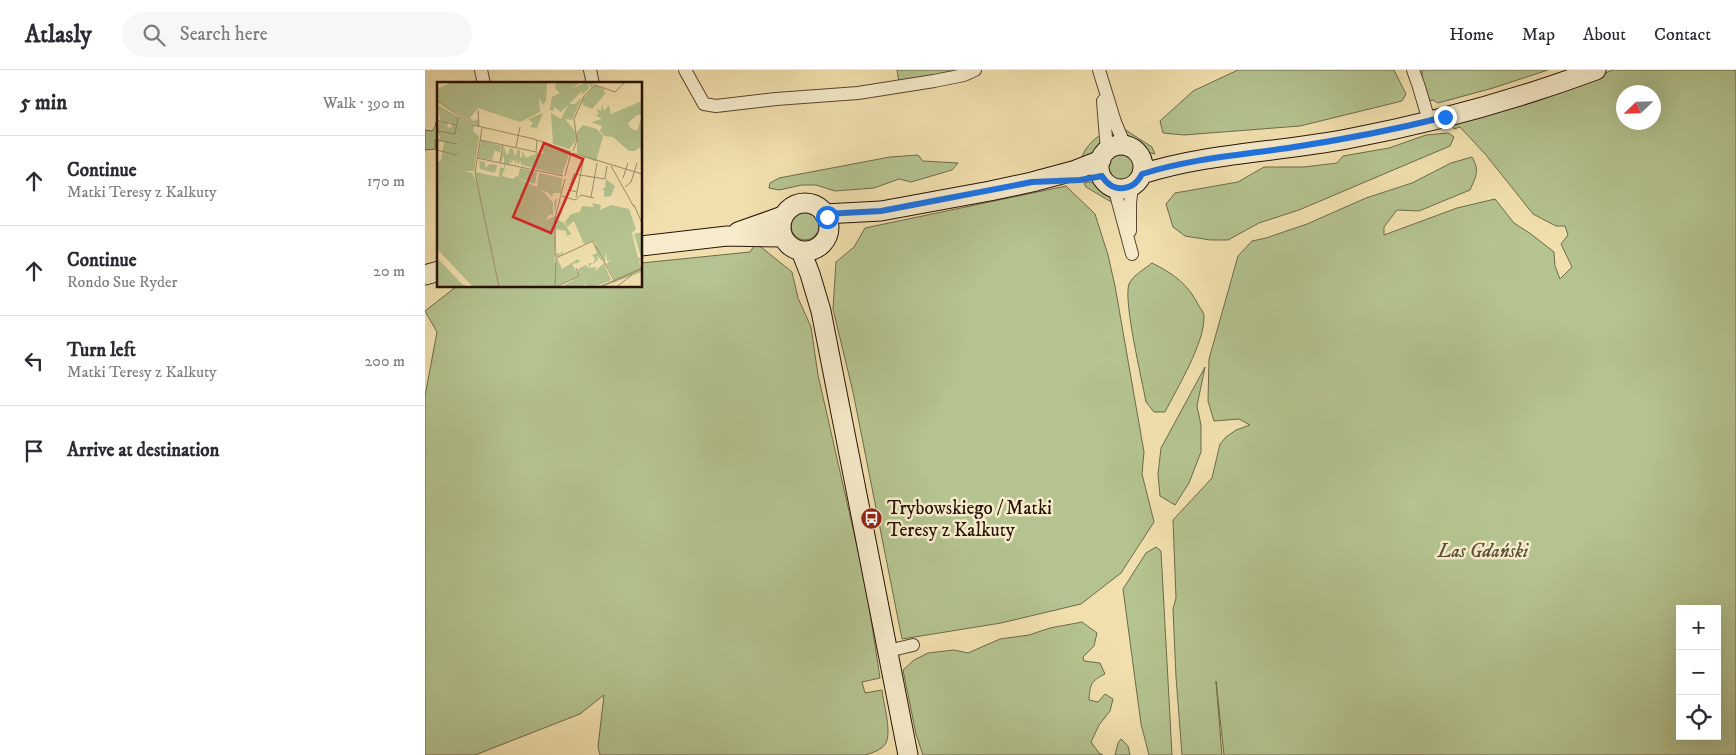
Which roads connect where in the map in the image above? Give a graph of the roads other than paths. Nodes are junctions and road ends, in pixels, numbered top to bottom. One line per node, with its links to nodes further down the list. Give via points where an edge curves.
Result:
1 (685, 70): 2 (street, via 703,104 716,106 858,93 964,75)
2 (975, 70)
3 (1413, 70): 6 (street)
4 (1596, 70): 6 (street, via 1517,97)
5 (1100, 76): 7 (street); 7 (street, via 1115,122)
6 (1429, 121): 7 (street, via 1346,139 1158,169)
7 (1120, 167): 7 (street, via 1131,251 1130,203); 9 (street, via 1080,180 1032,182)
8 (783, 216): 9 (street, via 795,204 802,203 817,206); 10 (street); 11 (street)
9 (826, 222): 13 (street, via 825,240)
10 (727, 236): 11 (street); 12 (street)
11 (782, 236): 13 (street, via 793,248)
12 (643, 246)
13 (809, 249): 17 (street, via 810,274 821,311)
14 (437, 271): 15 (street)
15 (425, 275)
16 (913, 645): 17 (street)
17 (888, 651): 18 (street)
18 (908, 755)

